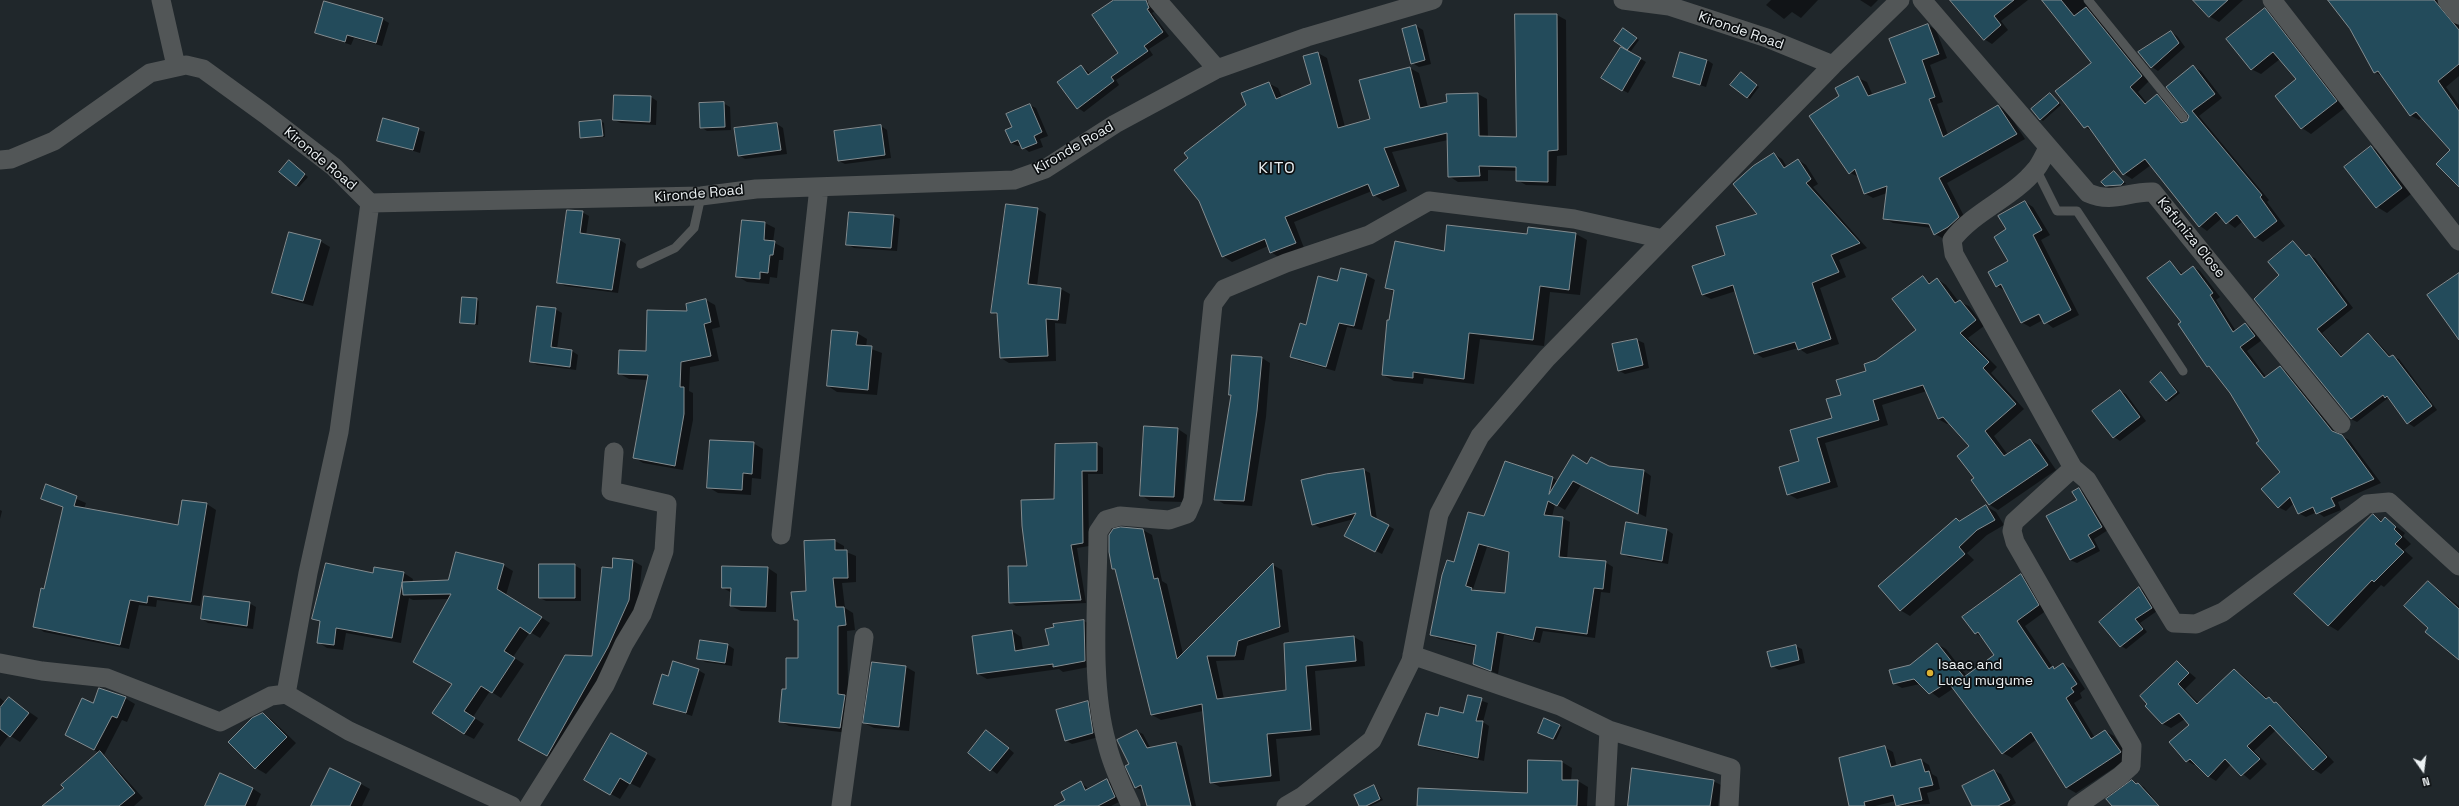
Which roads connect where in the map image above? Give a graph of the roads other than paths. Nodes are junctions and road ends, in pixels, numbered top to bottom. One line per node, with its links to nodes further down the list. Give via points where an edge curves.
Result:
1 (161, 0): 13 (street)
2 (1157, 0): 14 (street)
3 (1433, 0): 14 (street, Kironde Road, via 1307,37)
4 (1623, 0): 10 (street, Kironde Road)
5 (1900, 0): 12 (street)
6 (1922, 0): 16 (street, Kafuniza Close)
7 (2088, 0): 15 (lane)
8 (2272, 0): 23 (street)
9 (2447, 0): 11 (street)
10 (1672, 3): 12 (street, Kironde Road)
11 (2459, 15)
12 (1833, 65): 22 (street)
13 (176, 66): 17 (street, Kironde Road, via 150,73 54,141 11,159); 21 (street, Kironde Road, via 186,64 203,69 334,167)
14 (1217, 69): 19 (street, Kironde Road, via 1115,124 1045,169 1014,180)
15 (2183, 117)
16 (2048, 148): 18 (street); 26 (street, Kafuniza Close, via 2088,193 2099,198 2118,199 2136,192 2153,192)
17 (0, 160)
18 (2036, 169): 25 (lane, via 2057,211 2077,211); 28 (street, via 2019,186 1974,216 1952,240 1954,254)
19 (819, 188): 20 (street, Kironde Road, via 756,189); 29 (street)
20 (701, 196): 21 (street, Kironde Road); 24 (lane, via 694,228 675,248)
21 (370, 203): 34 (street, via 339,432 308,573)
22 (1663, 239): 32 (street, via 1547,358 1480,436 1439,514); 39 (street, via 1574,218 1429,201 1369,235 1286,263 1224,289 1213,304 1193,500 1187,514 1169,520 1120,516 1106,520 1098,532 1097,652 1100,707 1106,744)
23 (2459, 241)
24 (641, 264)
25 (2183, 371)
26 (2341, 424)
27 (614, 452): 37 (street, via 611,491 667,504 664,551 642,614 624,644 605,685)
28 (2073, 468): 30 (street, via 2087,480 2174,622 2196,624 2223,612 2367,504 2389,502); 43 (street, via 2014,522 2012,530 2015,542 2132,746 2131,766)
29 (781, 535)
30 (2459, 566)
31 (864, 637): 38 (street)
32 (1412, 655): 35 (street, via 1560,706); 40 (street, via 1372,740)
33 (0, 662): 34 (street, via 42,671 107,678 220,722 271,696)
34 (286, 694): 36 (street, via 349,731)
35 (1609, 730): 41 (street); 42 (street, via 1731,768)
36 (512, 806)
37 (529, 806)
38 (840, 806)
39 (1131, 806)
40 (1286, 806)
41 (1605, 806)
42 (1729, 806)
43 (2077, 806)

